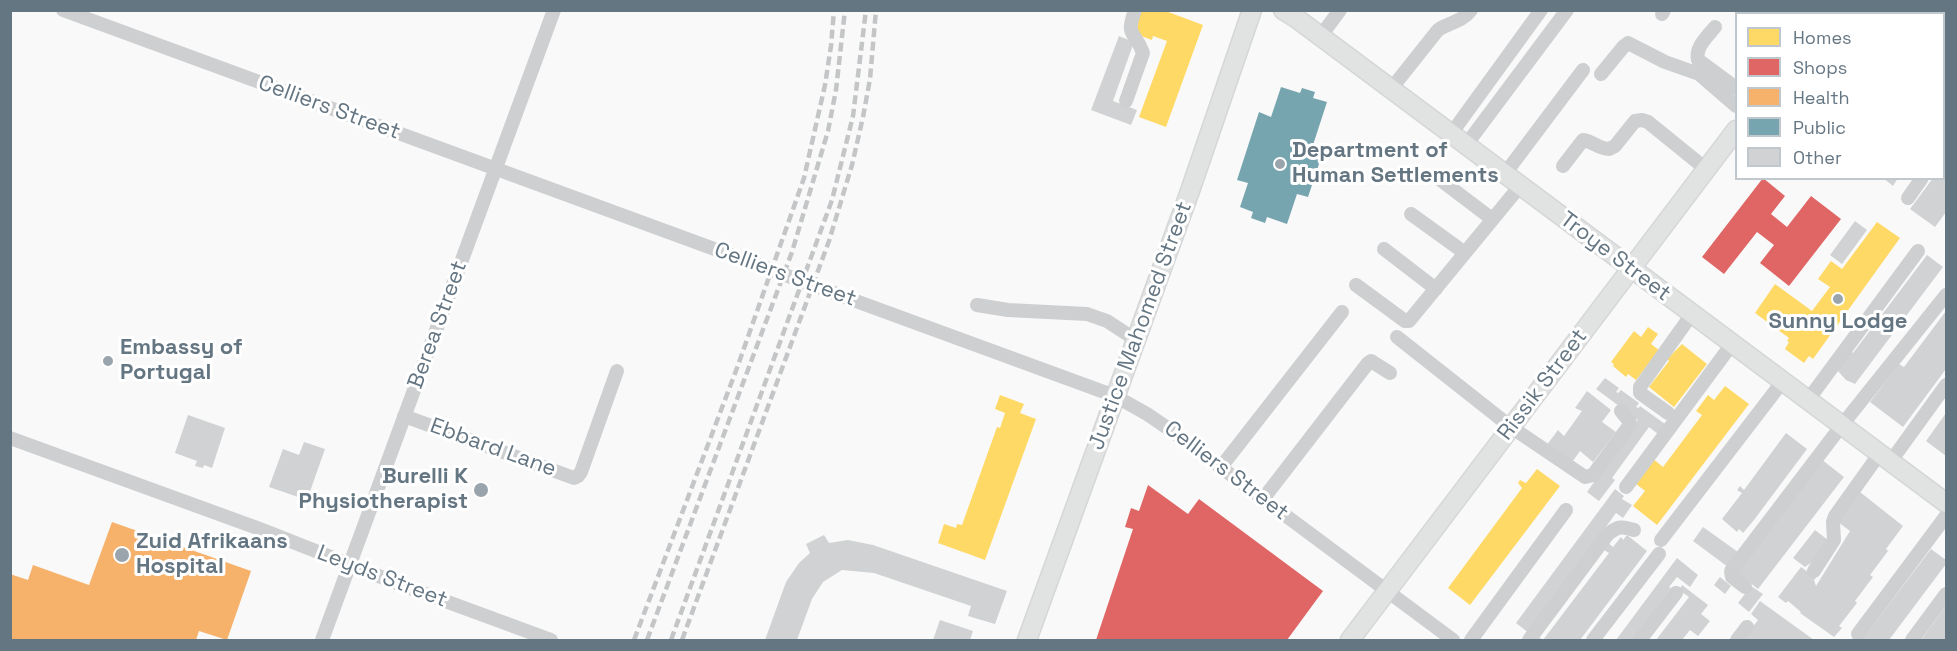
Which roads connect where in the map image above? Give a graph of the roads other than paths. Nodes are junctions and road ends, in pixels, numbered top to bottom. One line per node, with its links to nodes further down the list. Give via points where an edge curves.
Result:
1 (63, 10): 22 (street, Celliers Street)
2 (554, 10): 22 (street, Berea Street)
3 (1135, 10): 16 (street, via 1130,25 1143,53)
4 (1252, 10): 43 (main road, Justice Mahomed Street)
5 (1283, 10): 11 (main road, Troye Street)
6 (1340, 10): 11 (street)
7 (1471, 10): 15 (street, via 1464,19 1438,30)
8 (1541, 10): 19 (street)
9 (1567, 10): 20 (street)
10 (1714, 27): 14 (street, via 1699,48 1698,60)
11 (1320, 37): 15 (main road, Troye Street)
12 (1583, 70): 24 (street)
13 (1601, 74): 17 (street, via 1628,43 1699,74)
14 (1735, 87)
15 (1390, 89): 19 (main road, Troye Street)
16 (1126, 101)
17 (1735, 104)
18 (1735, 132): 23 (main road, Rissik Street)
19 (1450, 134): 20 (main road, Troye Street)
20 (1466, 146): 24 (main road, Troye Street)
21 (1563, 166): 23 (street, via 1583,140 1609,149 1639,120 1648,122)
22 (496, 168): 49 (street, Celliers Street, bridge); 53 (street, Berea Street)
23 (1706, 170): 35 (main road, Rissik Street)
24 (1504, 175): 27 (main road, Troye Street)
25 (1438, 178): 30 (street)
26 (1921, 180): 28 (street)
27 (1520, 186): 30 (street); 35 (main road, Troye Street)
28 (1908, 198)
29 (1411, 214): 33 (street)
30 (1492, 219): 33 (street)
31 (1384, 249): 37 (street)
32 (1918, 251): 50 (street)
33 (1465, 254): 37 (street)
34 (1895, 267): 50 (street)
35 (1631, 269): 41 (main road, Troye Street); 55 (main road, Rissik Street)
36 (1356, 285): 37 (street, via 1407,322)
37 (1436, 289)
38 (1947, 295): 54 (street)
39 (977, 305): 43 (street, via 1088,314)
40 (1342, 312): 58 (street)
41 (1692, 315): 44 (main road, Troye Street); 52 (street, via 1640,387 1640,393)
42 (1397, 337): 55 (street)
43 (1136, 340): 49 (main road, Justice Mahomed Street)
44 (1732, 344): 47 (main road, Troye Street); 59 (street)
45 (617, 371): 53 (street, Ebbard Lane, via 581,472 574,478)
46 (1390, 374): 60 (street, via 1370,361)
47 (1783, 381): 50 (main road, Troye Street); 65 (street)
48 (1947, 385): 57 (street)
49 (1115, 396): 58 (street, Celliers Street, via 1157,420); 77 (main road, Justice Mahomed Street)
50 (1804, 397): 54 (main road, Troye Street)
51 (1621, 411): 55 (street, via 1629,426 1590,477 1581,476)
52 (1668, 413)
53 (405, 416): 67 (street, Berea Street)
54 (1842, 425): 57 (main road, Troye Street); 69 (street, via 1731,571 1732,577)
55 (1511, 427): 70 (main road, Rissik Street)
56 (10, 438): 67 (street, Leyds Street)
57 (1885, 457): 61 (main road, Troye Street); 68 (street, via 1835,516 1833,543)
58 (1221, 467): 60 (street, Celliers Street)
59 (1626, 487)
60 (1263, 499): 70 (street, Celliers Street)
61 (1947, 503)
62 (1566, 510): 80 (street)
63 (1947, 516): 74 (street)
64 (1634, 530): 81 (street, via 1622,526 1608,534)
65 (1661, 540)
66 (1659, 554): 82 (street)
67 (350, 564): 75 (street, Berea Street); 76 (street, Leyds Street)
68 (1814, 571)
69 (1745, 587)
70 (1387, 591): 78 (main road, Rissik Street); 79 (street, Celliers Street)
71 (1676, 593): 83 (street)
72 (1947, 594): 85 (street)
73 (1747, 627): 84 (street)
74 (1858, 634)
75 (322, 640)
76 (551, 640)
77 (1027, 640)
78 (1350, 640)
79 (1454, 640)
80 (1471, 640)
81 (1529, 640)
82 (1593, 640)
83 (1640, 640)
84 (1737, 640)
85 (1912, 640)

